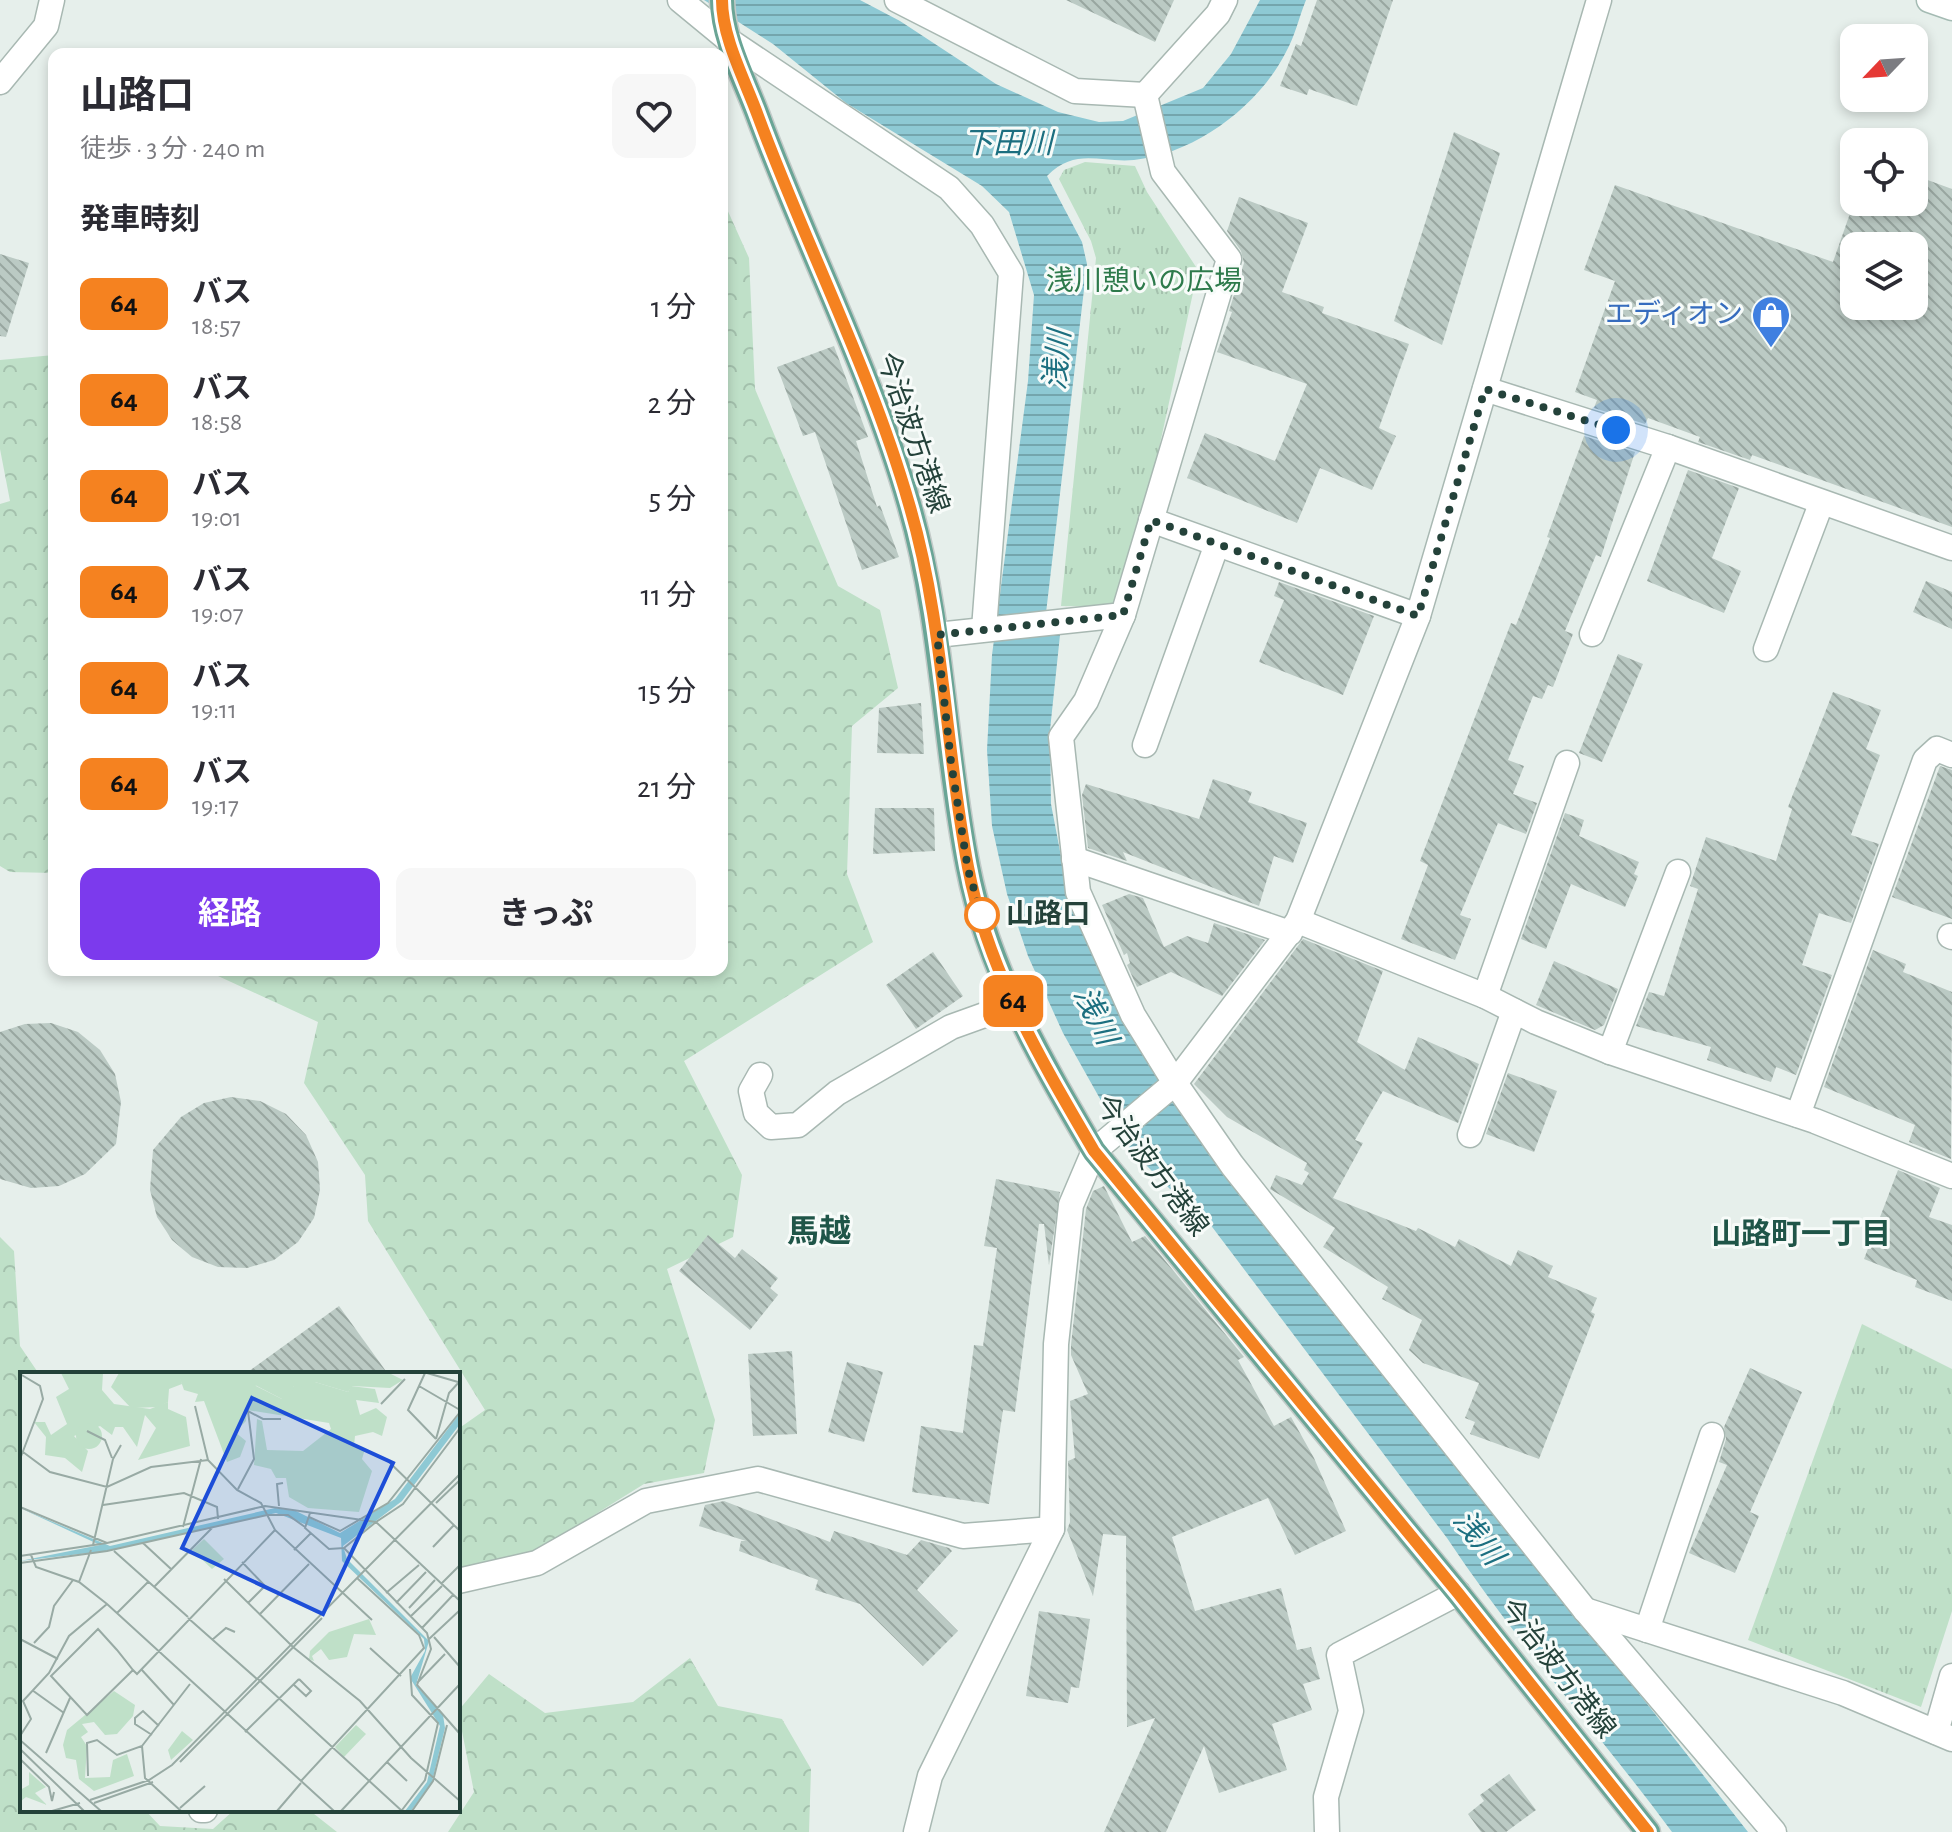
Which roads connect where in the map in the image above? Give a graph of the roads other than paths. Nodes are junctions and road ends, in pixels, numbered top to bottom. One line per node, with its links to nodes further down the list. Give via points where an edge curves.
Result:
1 (52, 0): 10 (street, via 46,26)
2 (680, 0): 9 (street)
3 (897, 0): 11 (street, via 1075,91)
4 (1225, 0): 11 (street)
5 (1599, 0): 12 (street)
6 (1929, 0): 8 (street)
7 (722, 6): 9 (main road, 今治波方港線)
8 (1952, 8)
9 (731, 42): 20 (street, via 949,188 982,225 1011,273); 22 (main road, 今治波方港線, via 910,505)
10 (0, 82)
11 (1145, 96): 15 (street, via 1163,172 1229,259)
12 (1485, 389): 13 (street); 19 (street)
13 (1668, 447): 14 (street); 21 (street)
14 (1821, 504): 17 (street); 23 (street)
15 (1151, 520): 16 (street); 18 (street)
16 (1217, 544): 19 (street); 24 (street)
17 (1952, 548)
18 (1123, 615): 20 (street); 27 (street, via 1086,701 1061,737)
19 (1418, 616): 29 (street)
20 (984, 629): 22 (street)
21 (1592, 634)
22 (937, 635): 31 (main road, 今治波方港線, via 968,870 996,965)
23 (1766, 649)
24 (1145, 745)
25 (1952, 755): 36 (street, via 1937,749 1925,760)
26 (1567, 763): 30 (street)
27 (1074, 859): 29 (street); 35 (street, via 1078,892 1133,1015)
28 (1678, 872): 33 (street)
29 (1294, 927): 30 (street); 35 (street)
30 (1485, 996): 32 (street)
31 (1015, 1004): 34 (street, via 951,1027 837,1093 798,1125 771,1127 756,1113 751,1091); 38 (main road, 今治波方港線)
32 (1514, 1011): 33 (street); 37 (street)
33 (1610, 1052): 36 (street)
34 (760, 1075)
35 (1175, 1083): 38 (street); 44 (street, via 1232,1165)
36 (1798, 1115): 39 (street)
37 (1470, 1135)
38 (1094, 1151): 41 (street, via 1071,1205 1056,1344); 43 (main road, 今治波方港線)
39 (1952, 1176)
40 (1712, 1435): 45 (street)
41 (1052, 1529): 42 (street, via 963,1536 758,1479 646,1501 537,1563); 48 (street, via 930,1776)
42 (460, 1581)
43 (1458, 1593): 49 (street, via 1339,1655 1351,1711 1326,1797); 50 (main road, 今治波方港線)
44 (1585, 1610): 45 (street); 51 (street)
45 (1647, 1630): 47 (street, via 1843,1693)
46 (1952, 1676): 47 (street)
47 (1944, 1736)
48 (916, 1832)
49 (1327, 1832)
50 (1648, 1832)
51 (1774, 1832)

